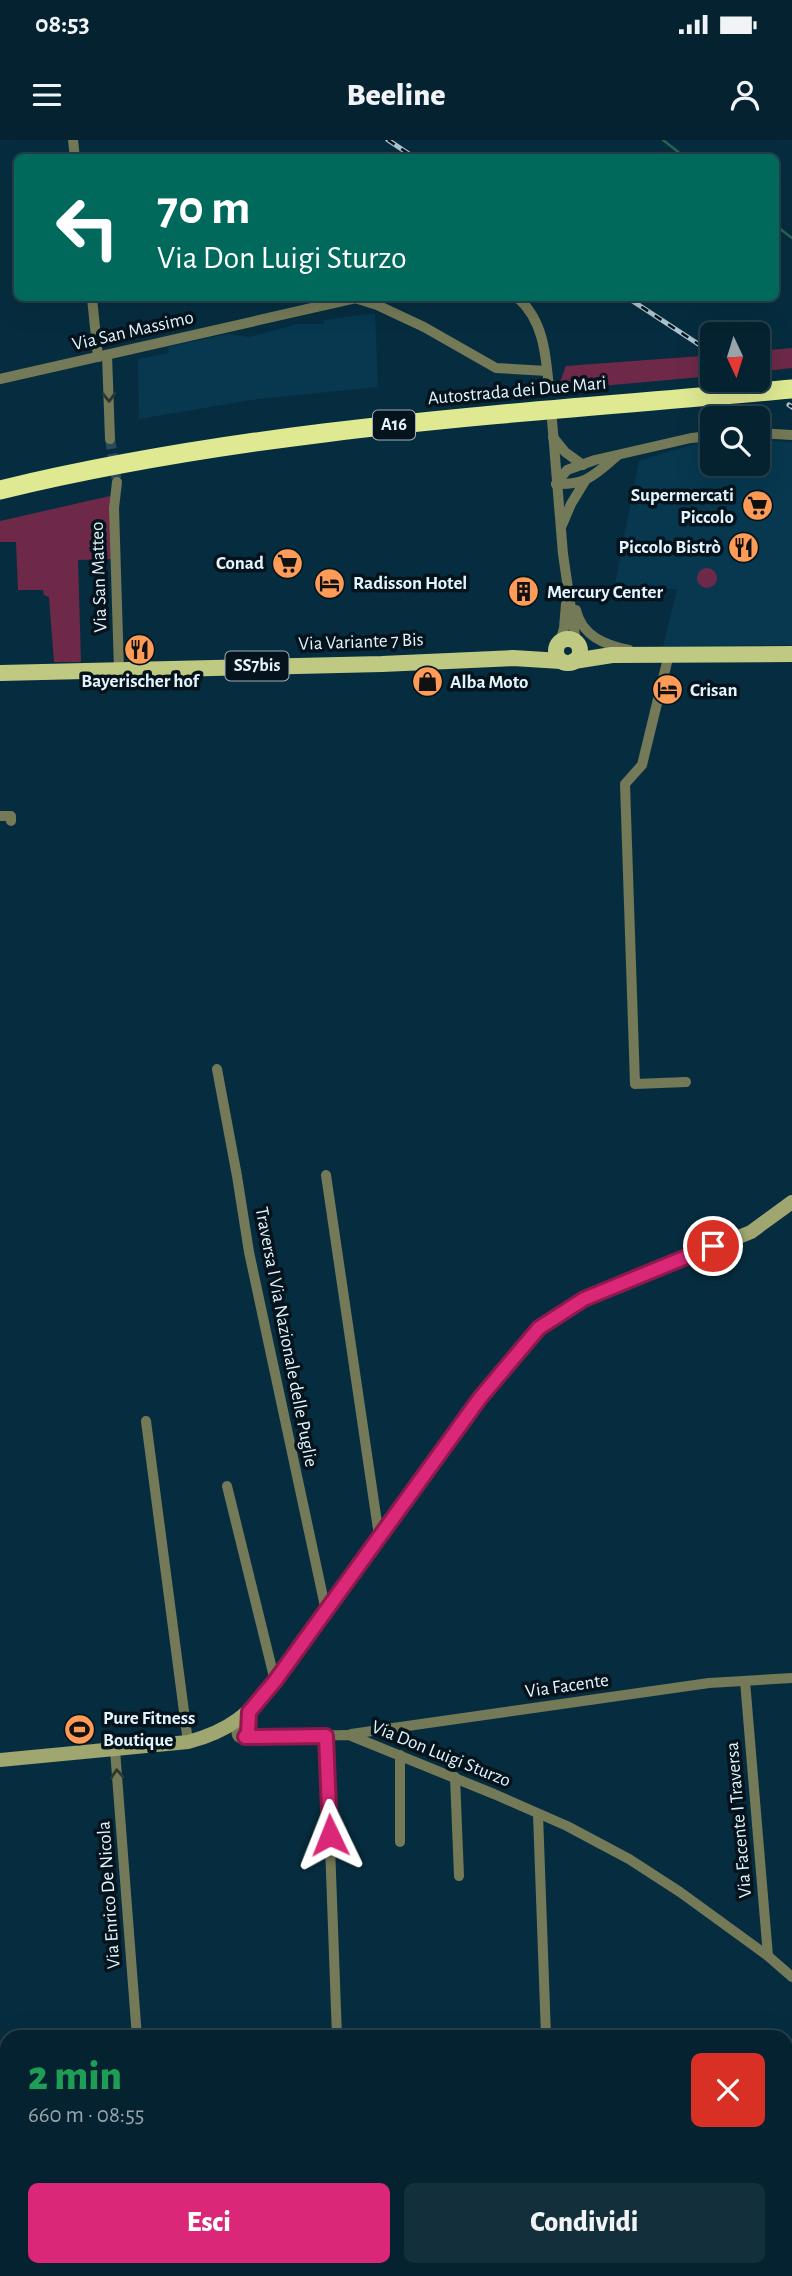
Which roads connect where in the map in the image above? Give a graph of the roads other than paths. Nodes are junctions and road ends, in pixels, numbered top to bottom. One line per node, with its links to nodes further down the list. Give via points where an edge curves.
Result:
1 (93, 301): 5 (street)
2 (343, 301): 5 (street, Via San Massimo)
3 (365, 301): 6 (street, via 424,327 496,368)
4 (520, 301): 6 (street, via 536,320)
5 (103, 356): 8 (street, Via San Massimo); 16 (street, one-way to 16)
6 (547, 371): 9 (street)
7 (792, 377): 19 (highway, Autostrada dei Due Mari / A16, via 287,425 126,450)
8 (0, 379)
9 (549, 389)
10 (792, 389): 23 (highway, Autostrada dei Due Mari / A16, via 312,434 128,462)
11 (552, 420): 14 (street)
12 (770, 434): 13 (street)
13 (792, 435)
14 (553, 437): 18 (street); 22 (street)
15 (700, 437): 17 (street)
16 (110, 439)
17 (619, 454): 18 (street); 20 (street)
18 (583, 465): 22 (street, via 567,471)
19 (0, 478)
20 (585, 481): 22 (street); 24 (street)
21 (117, 482): 30 (street, Via San Matteo)
22 (556, 484): 24 (street)
23 (0, 490)
24 (561, 529): 25 (street)
25 (566, 577): 26 (street); 28 (street, via 578,618 587,631 603,643)
26 (568, 649): 28 (main road, Via Variante 7 Bis / SS7bis); 30 (main road, Via Variante 7 Bis / SS7bis, via 513,658)
27 (792, 653): 29 (main road, Via Variante 7 Bis / SS7bis)
28 (652, 654): 29 (main road, Via Variante 7 Bis / SS7bis)
29 (669, 654): 35 (street, via 642,765 625,784 635,1084)
30 (119, 670): 31 (main road, Via Variante 7 Bis / SS7bis)
31 (0, 673)
32 (0, 816): 33 (street, via 11,816)
33 (11, 821)
34 (217, 1069): 41 (street, Traversa I Via Nazionale delle Puglie, via 249,1252)
35 (686, 1082)
36 (326, 1175): 40 (street)
37 (792, 1202): 40 (main road, via 751,1232 584,1299 539,1328 480,1398)
38 (146, 1421): 50 (street)
39 (227, 1486): 43 (street)
40 (379, 1536): 41 (main road)
41 (326, 1611): 43 (main road)
42 (792, 1678): 44 (street, Via Facente)
43 (275, 1681): 45 (main road)
44 (745, 1681): 48 (street, Via Facente); 58 (street, Via Facente I Traversa)
45 (249, 1712): 46 (main road); 47 (street)
46 (217, 1733): 47 (street, Via Don Luigi Sturzo); 50 (main road)
47 (243, 1734): 49 (street, Via Don Luigi Sturzo)
48 (349, 1735): 49 (street, Via Don Luigi Sturzo); 52 (street, Via Don Luigi Sturzo)
49 (326, 1736): 61 (street)
50 (188, 1742): 51 (main road)
51 (115, 1750): 53 (main road); 60 (street, Via Enrico De Nicola, one-way to 51)
52 (400, 1755): 54 (street, Via Don Luigi Sturzo); 56 (street)
53 (0, 1760)
54 (455, 1777): 55 (street, Via Don Luigi Sturzo); 57 (street)
55 (538, 1814): 58 (street, Via Don Luigi Sturzo, via 597,1841 680,1892); 62 (street)
56 (400, 1842)
57 (459, 1876)
58 (768, 1956): 59 (street, Via Don Luigi Sturzo)
59 (792, 1977)
60 (135, 2030)
61 (337, 2030)
62 (546, 2030)

